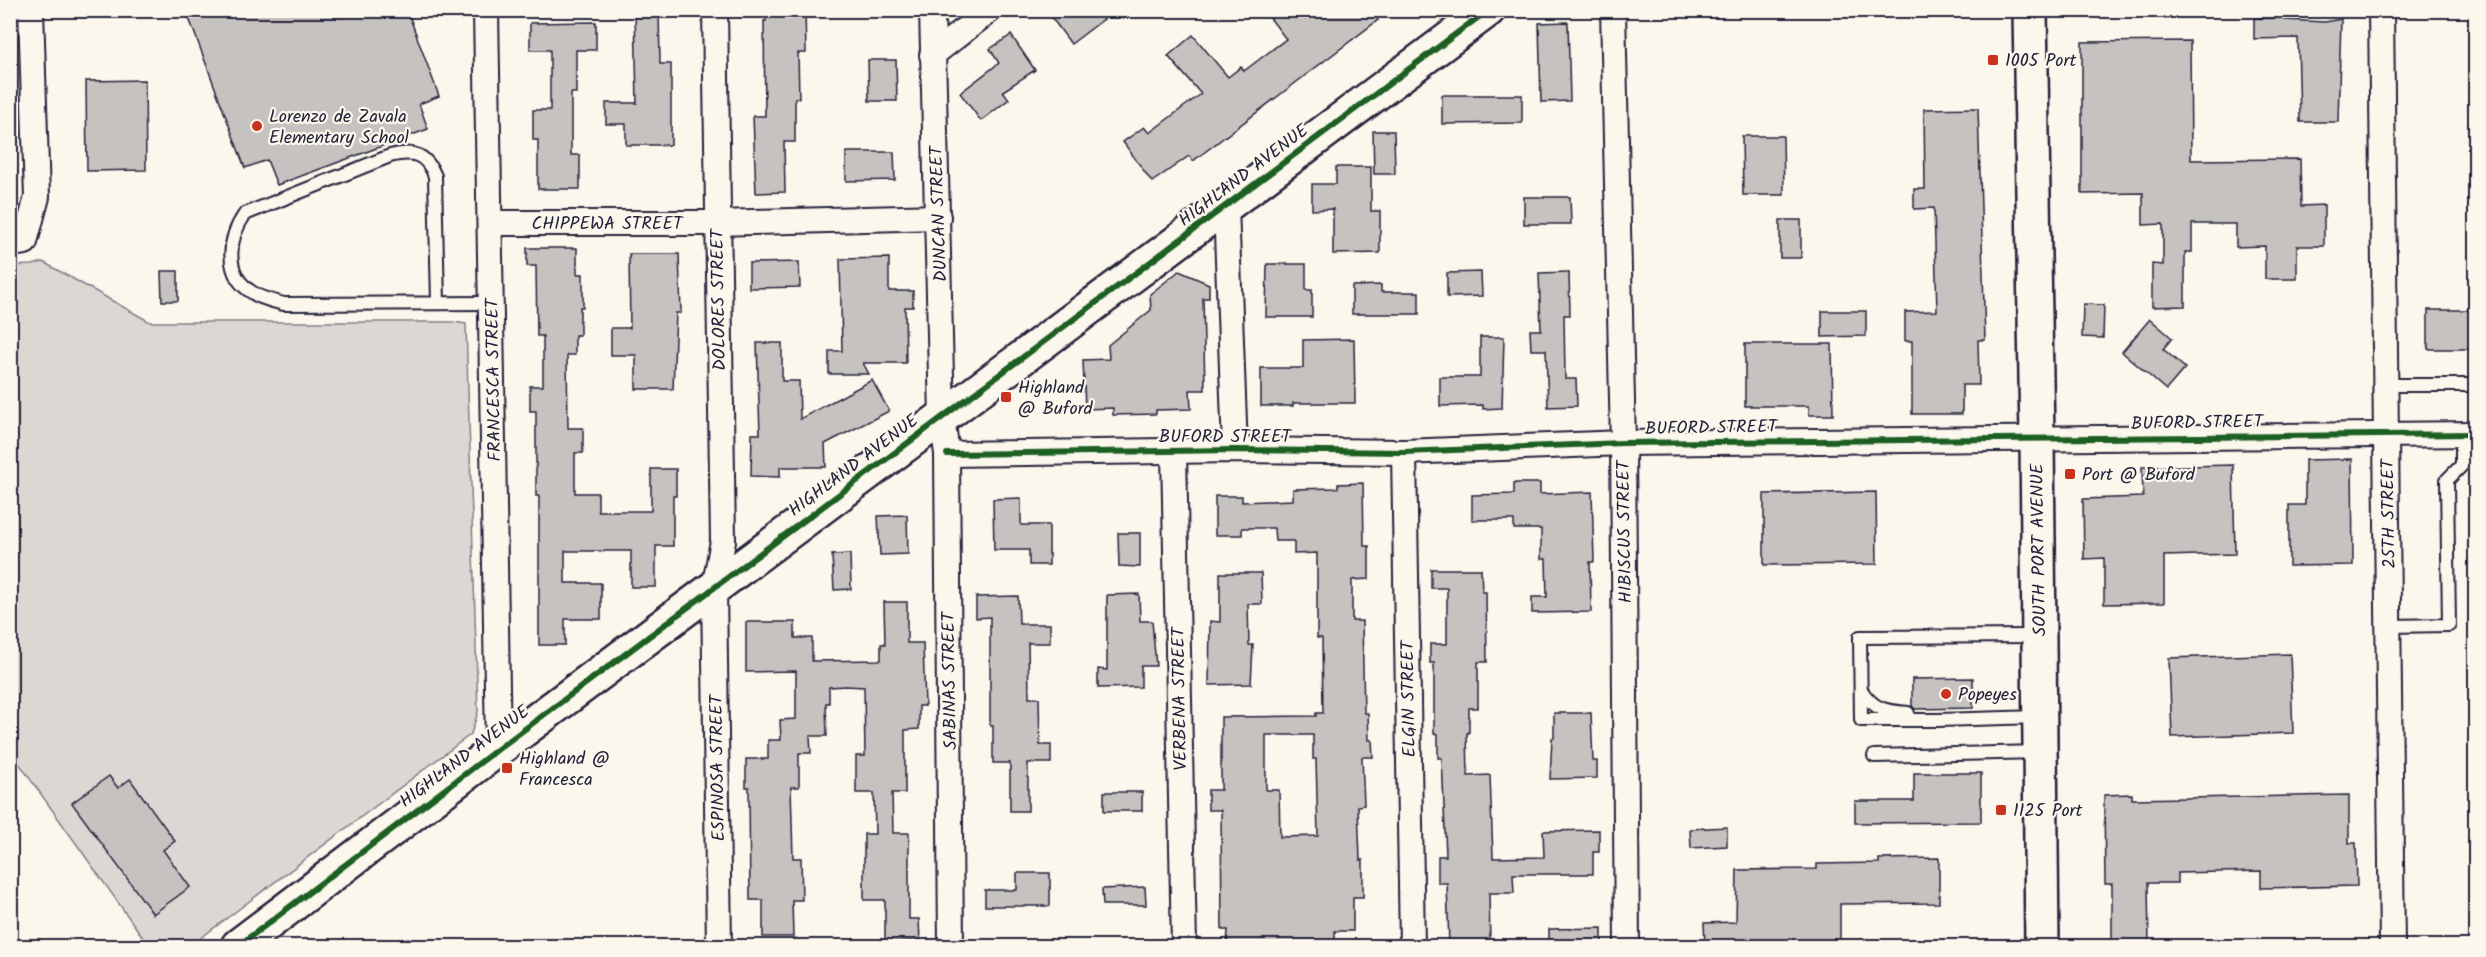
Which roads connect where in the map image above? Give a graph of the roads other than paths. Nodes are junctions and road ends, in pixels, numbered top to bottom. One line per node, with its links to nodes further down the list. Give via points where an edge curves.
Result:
1 (31, 10): 15 (street, via 37,197)
2 (486, 10): 13 (street, FRANCESCA STREET)
3 (715, 10): 14 (street, DOLORES STREET)
4 (932, 10): 10 (street, DUNCAN STREET)
5 (990, 10): 10 (street)
6 (1488, 10): 11 (street, HIGHLAND AVENUE)
7 (1613, 10): 24 (street, HIBISCUS STREET)
8 (2030, 10): 23 (street, SOUTH PORT AVENUE)
9 (2381, 10): 18 (street, 25TH STREET)
10 (932, 55): 12 (street, DUNCAN STREET)
11 (1226, 206): 20 (street, HIGHLAND AVENUE); 25 (street)
12 (938, 217): 14 (street, CHIPPEWA STREET); 20 (street, DUNCAN STREET)
13 (491, 223): 14 (street, CHIPPEWA STREET); 17 (street, FRANCESCA STREET)
14 (717, 223): 29 (street, DOLORES STREET, via 723,541)
15 (18, 243)
16 (438, 303): 16 (lane, via 435,176 429,161 419,156 390,156 245,214 236,227 231,261 238,278 260,298 284,304); 17 (lane)
17 (492, 303): 35 (street, FRANCESCA STREET)
18 (2386, 385): 19 (lane); 21 (street, 25TH STREET)
19 (2475, 385)
20 (942, 417): 28 (street, SABINAS STREET); 29 (street, HIGHLAND AVENUE)
21 (2387, 435): 22 (street, BUFORD STREET); 23 (street, BUFORD STREET); 30 (street, 25TH STREET)
22 (2469, 435): 30 (lane, via 2462,465 2447,480 2449,625)
23 (2037, 439): 24 (street, BUFORD STREET); 31 (street, SOUTH PORT AVENUE)
24 (1623, 443): 27 (street, BUFORD STREET); 43 (street, HIBISCUS STREET)
25 (1235, 450): 26 (street, BUFORD STREET); 27 (street, BUFORD STREET)
26 (1174, 452): 28 (street, BUFORD STREET); 41 (street, VERBENA STREET)
27 (1404, 452): 42 (street, ELGIN STREET)
28 (947, 454): 40 (street, SABINAS STREET)
29 (714, 589): 35 (street, HIGHLAND AVENUE); 39 (street, ESPINOSA STREET)
30 (2389, 626): 45 (street, 25TH STREET)
31 (2039, 636): 32 (lane, via 1860,636); 33 (street, SOUTH PORT AVENUE)
32 (1861, 690): 34 (lane, via 1869,702 1893,712 1942,713); 34 (lane, via 1861,720)
33 (2040, 717): 34 (lane); 36 (street, SOUTH PORT AVENUE)
34 (1974, 719)
35 (498, 749): 38 (street, HIGHLAND AVENUE)
36 (2040, 752): 37 (lane); 44 (street, SOUTH PORT AVENUE)
37 (1874, 756)
38 (238, 946)
39 (719, 946)
40 (951, 946)
41 (1184, 946)
42 (1413, 946)
43 (1627, 946)
44 (2042, 946)
45 (2392, 946)

